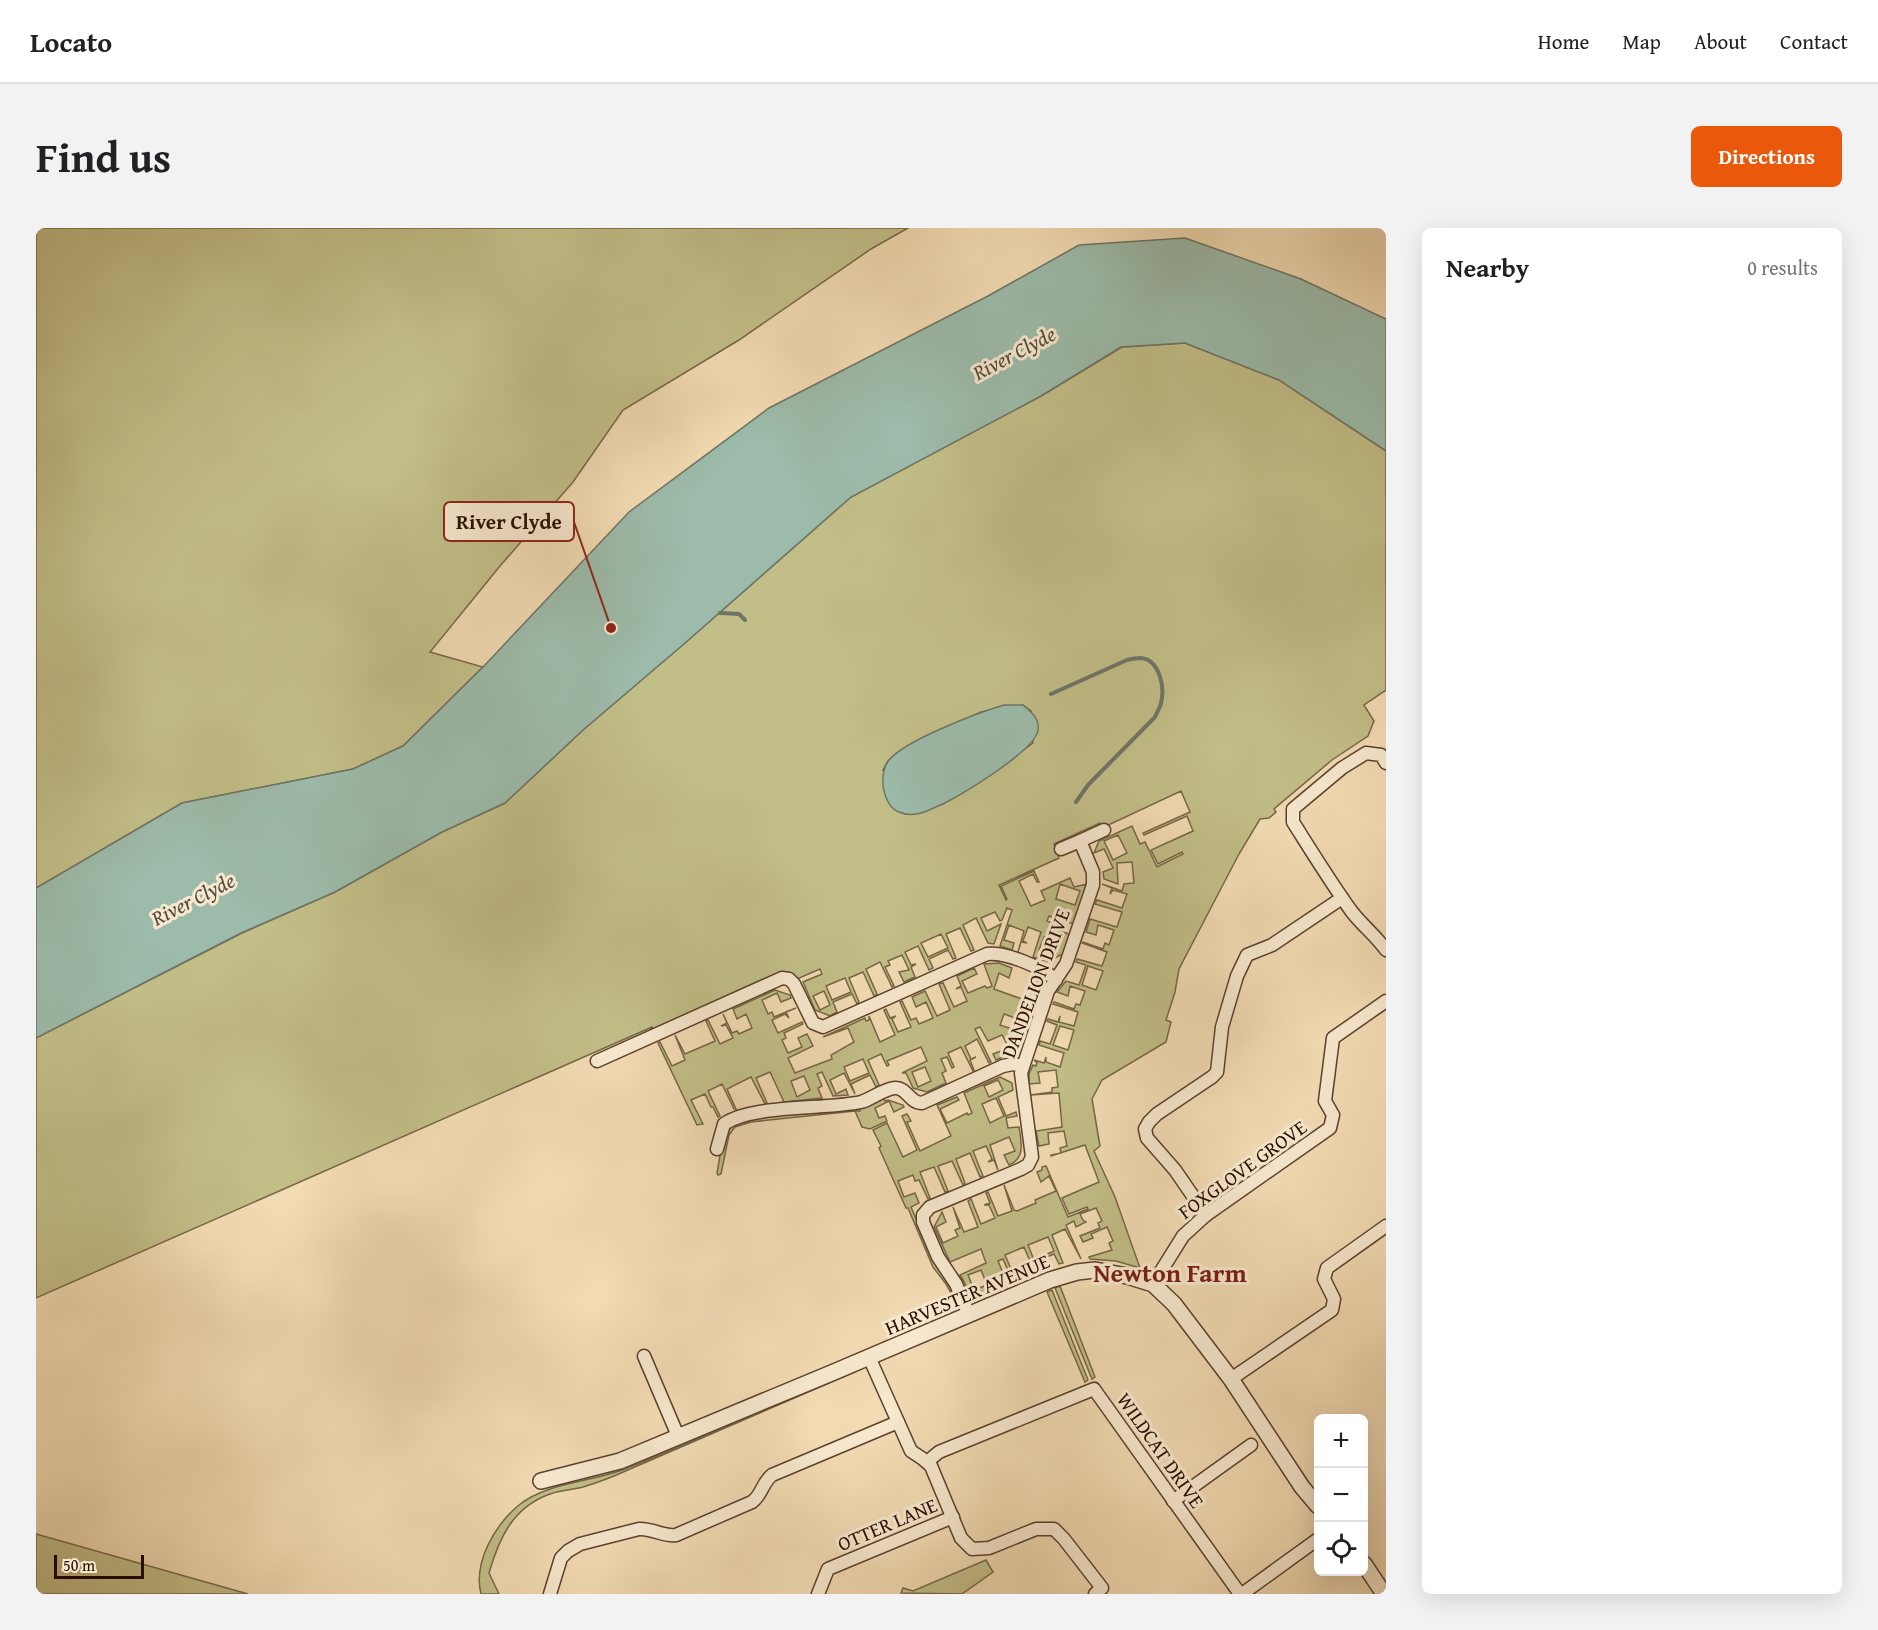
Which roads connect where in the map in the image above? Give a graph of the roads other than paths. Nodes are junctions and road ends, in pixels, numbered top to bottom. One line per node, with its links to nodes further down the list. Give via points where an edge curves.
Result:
1 (1386, 763): 5 (street, via 1381,755 1366,753 1293,809 1293,822)
2 (1104, 830): 3 (street)
3 (1080, 841): 4 (street); 7 (street, DANDELION DRIVE, via 1094,882 1066,964)
4 (1061, 849)
5 (1342, 898): 6 (street); 12 (street, via 1272,945 1247,955 1222,1027 1217,1072 1157,1114 1145,1129 1147,1138)
6 (1386, 950)
7 (1056, 980): 9 (street, via 1039,968 987,954 824,1027 813,1023 794,984 782,978); 10 (street, DANDELION DRIVE, via 1048,991)
8 (1386, 1001): 12 (street, FOXGLOVE GROVE, via 1333,1038 1325,1101 1332,1115 1330,1128)
9 (597, 1061)
10 (1023, 1066): 11 (street, via 1004,1066 922,1103 895,1088 858,1102 742,1115 724,1124); 15 (street, DANDELION DRIVE, via 1020,1081 1030,1162 1022,1169 930,1207 923,1215 938,1257 956,1284)
11 (717, 1149)
12 (1206, 1215): 14 (street, FOXGLOVE GROVE, via 1183,1236)
13 (1386, 1226): 18 (street, via 1327,1268 1324,1279 1334,1299 1332,1310)
14 (1153, 1284): 15 (street, HARVESTER AVENUE, via 1095,1270 1077,1272); 18 (street, HARVESTER AVENUE, via 1174,1304)
15 (969, 1315): 17 (street, HARVESTER AVENUE)
16 (644, 1356): 20 (street)
17 (869, 1358): 19 (street); 20 (street, HARVESTER AVENUE)
18 (1231, 1379): 24 (street, HARVESTER AVENUE)
19 (898, 1422): 22 (street, via 911,1451); 29 (street, via 772,1475 752,1502 676,1535 639,1529 574,1547 561,1558)
20 (678, 1436): 23 (street, HARVESTER AVENUE, via 620,1461)
21 (1251, 1445): 25 (street)
22 (927, 1462): 25 (street, WILDCAT DRIVE, via 939,1452 1094,1389); 26 (street)
23 (541, 1481)
24 (1314, 1501)
25 (1173, 1502): 32 (street, WILDCAT DRIVE)
26 (953, 1517): 30 (street, OTTER LANE, via 828,1569); 31 (street, via 961,1538 972,1550 989,1548 1036,1529 1054,1529 1102,1588)
27 (1314, 1542): 32 (street, WILDCAT DRIVE)
28 (1368, 1570): 33 (street)
29 (550, 1594)
30 (818, 1594)
31 (1095, 1594)
32 (1241, 1594)
33 (1384, 1594)

